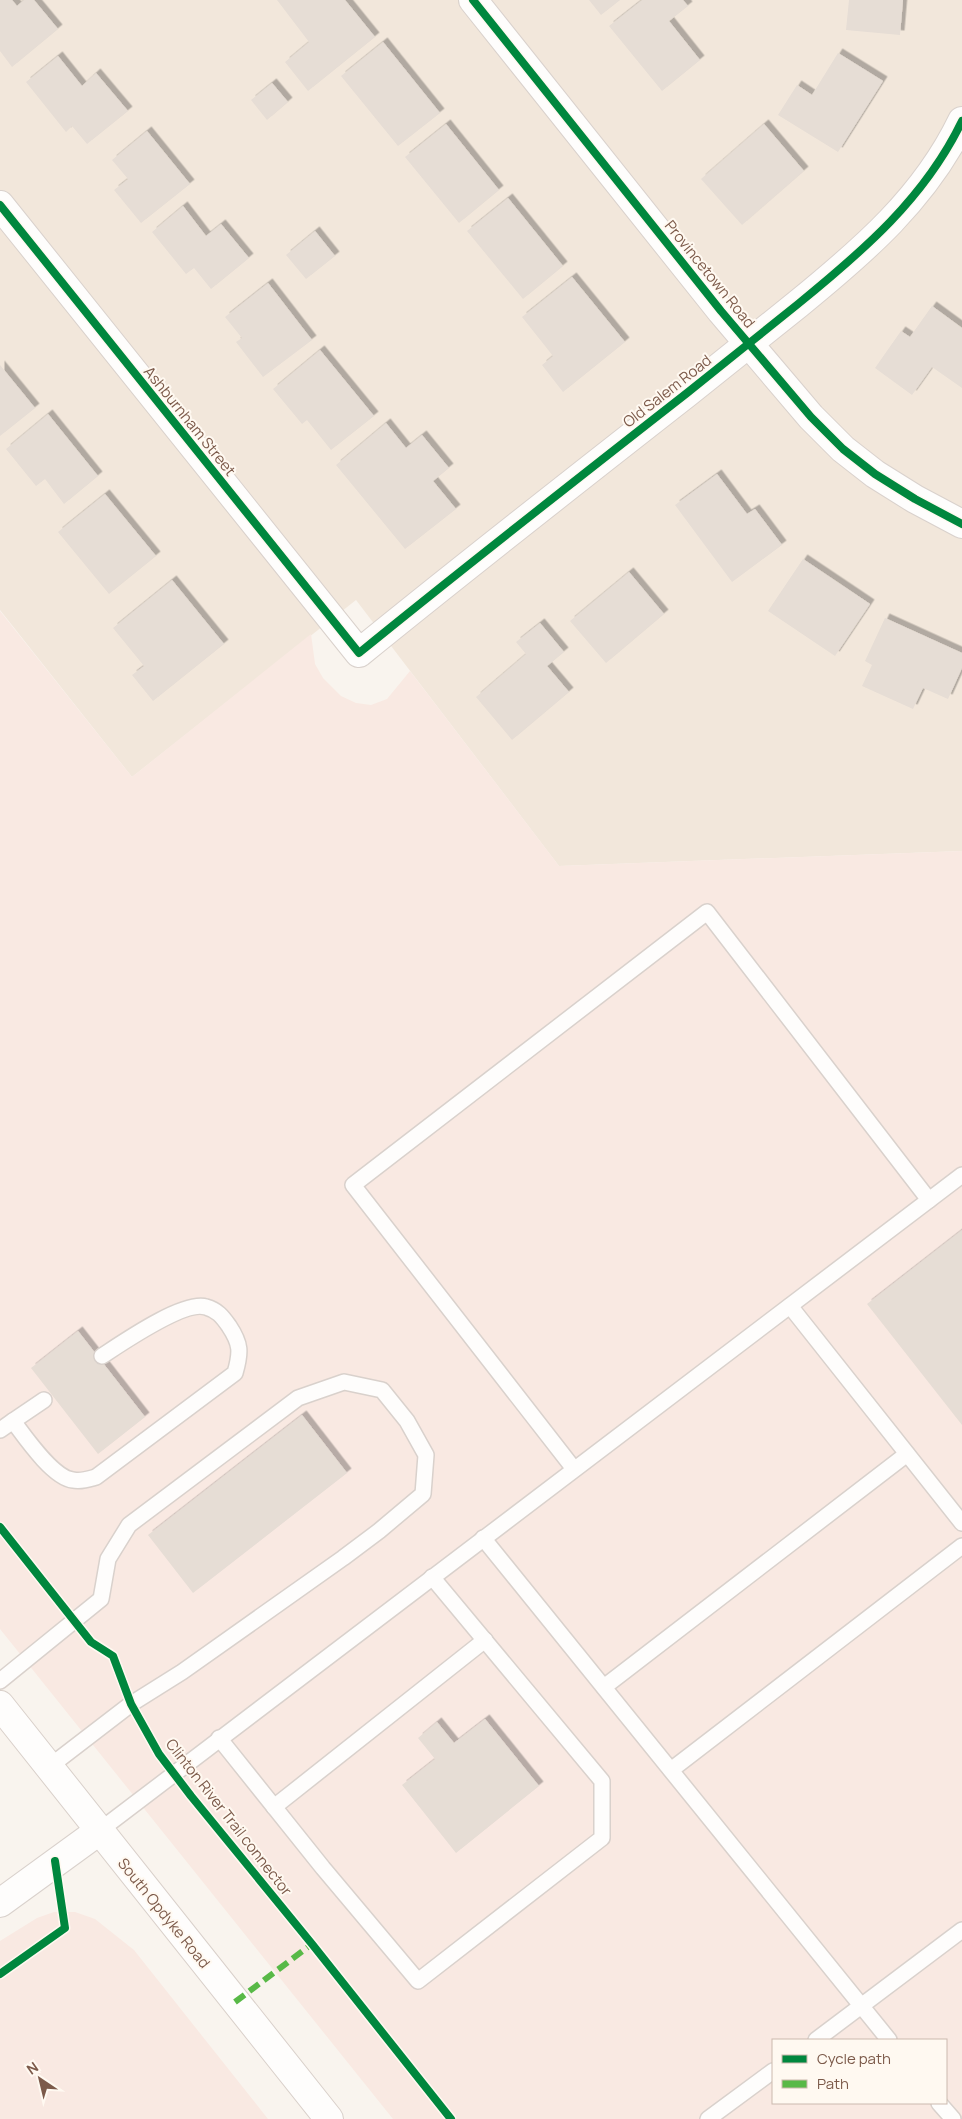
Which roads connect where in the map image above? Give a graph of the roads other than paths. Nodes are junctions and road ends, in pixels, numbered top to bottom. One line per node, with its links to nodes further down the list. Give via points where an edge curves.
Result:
1 (473, 0): 4 (street, Provincetown Road)
2 (962, 121): 4 (street, Old Salem Road, via 925,183 890,224 831,278)
3 (0, 206): 6 (street, Ashburnham Street)
4 (749, 344): 5 (street, Provincetown Road, via 811,417 843,448 914,499); 6 (street, Old Salem Road)
5 (962, 524)
6 (359, 653)
7 (962, 1175): 8 (lane)
8 (929, 1200): 9 (lane); 14 (lane, via 707,912 353,1185)
9 (790, 1306): 13 (lane); 14 (lane)
10 (102, 1356): 12 (lane, via 173,1313 204,1306 219,1312 234,1334 240,1354 235,1373 96,1477 72,1480 61,1476 27,1440)
11 (44, 1400): 12 (lane)
12 (6, 1425)
13 (907, 1454): 15 (lane); 21 (lane)
14 (574, 1468): 16 (lane)
15 (962, 1523)
16 (483, 1538): 18 (lane); 21 (lane)
17 (962, 1546): 25 (lane)
18 (432, 1577): 19 (lane); 23 (lane)
19 (485, 1640): 26 (lane); 26 (lane, via 602,1780 602,1838 418,1981)
20 (0, 1681): 24 (lane, via 101,1599 108,1559 129,1525 298,1398 344,1382 382,1390 408,1421 426,1454 423,1494 379,1532 182,1672 131,1704)
21 (604, 1688): 25 (lane)
22 (0, 1705): 24 (street, South Opdyke Road)
23 (219, 1738): 26 (lane); 27 (lane)
24 (48, 1767): 27 (street, South Opdyke Road)
25 (670, 1770): 30 (lane)
26 (274, 1807)
27 (98, 1831): 28 (street); 35 (street, South Opdyke Road)
28 (0, 1903)
29 (962, 1930): 30 (lane)
30 (862, 2007): 31 (lane); 32 (lane)
31 (817, 2039)
32 (888, 2039)
33 (772, 2072): 36 (lane)
34 (940, 2104): 37 (lane)
35 (329, 2119)
36 (708, 2119)
37 (953, 2119)

